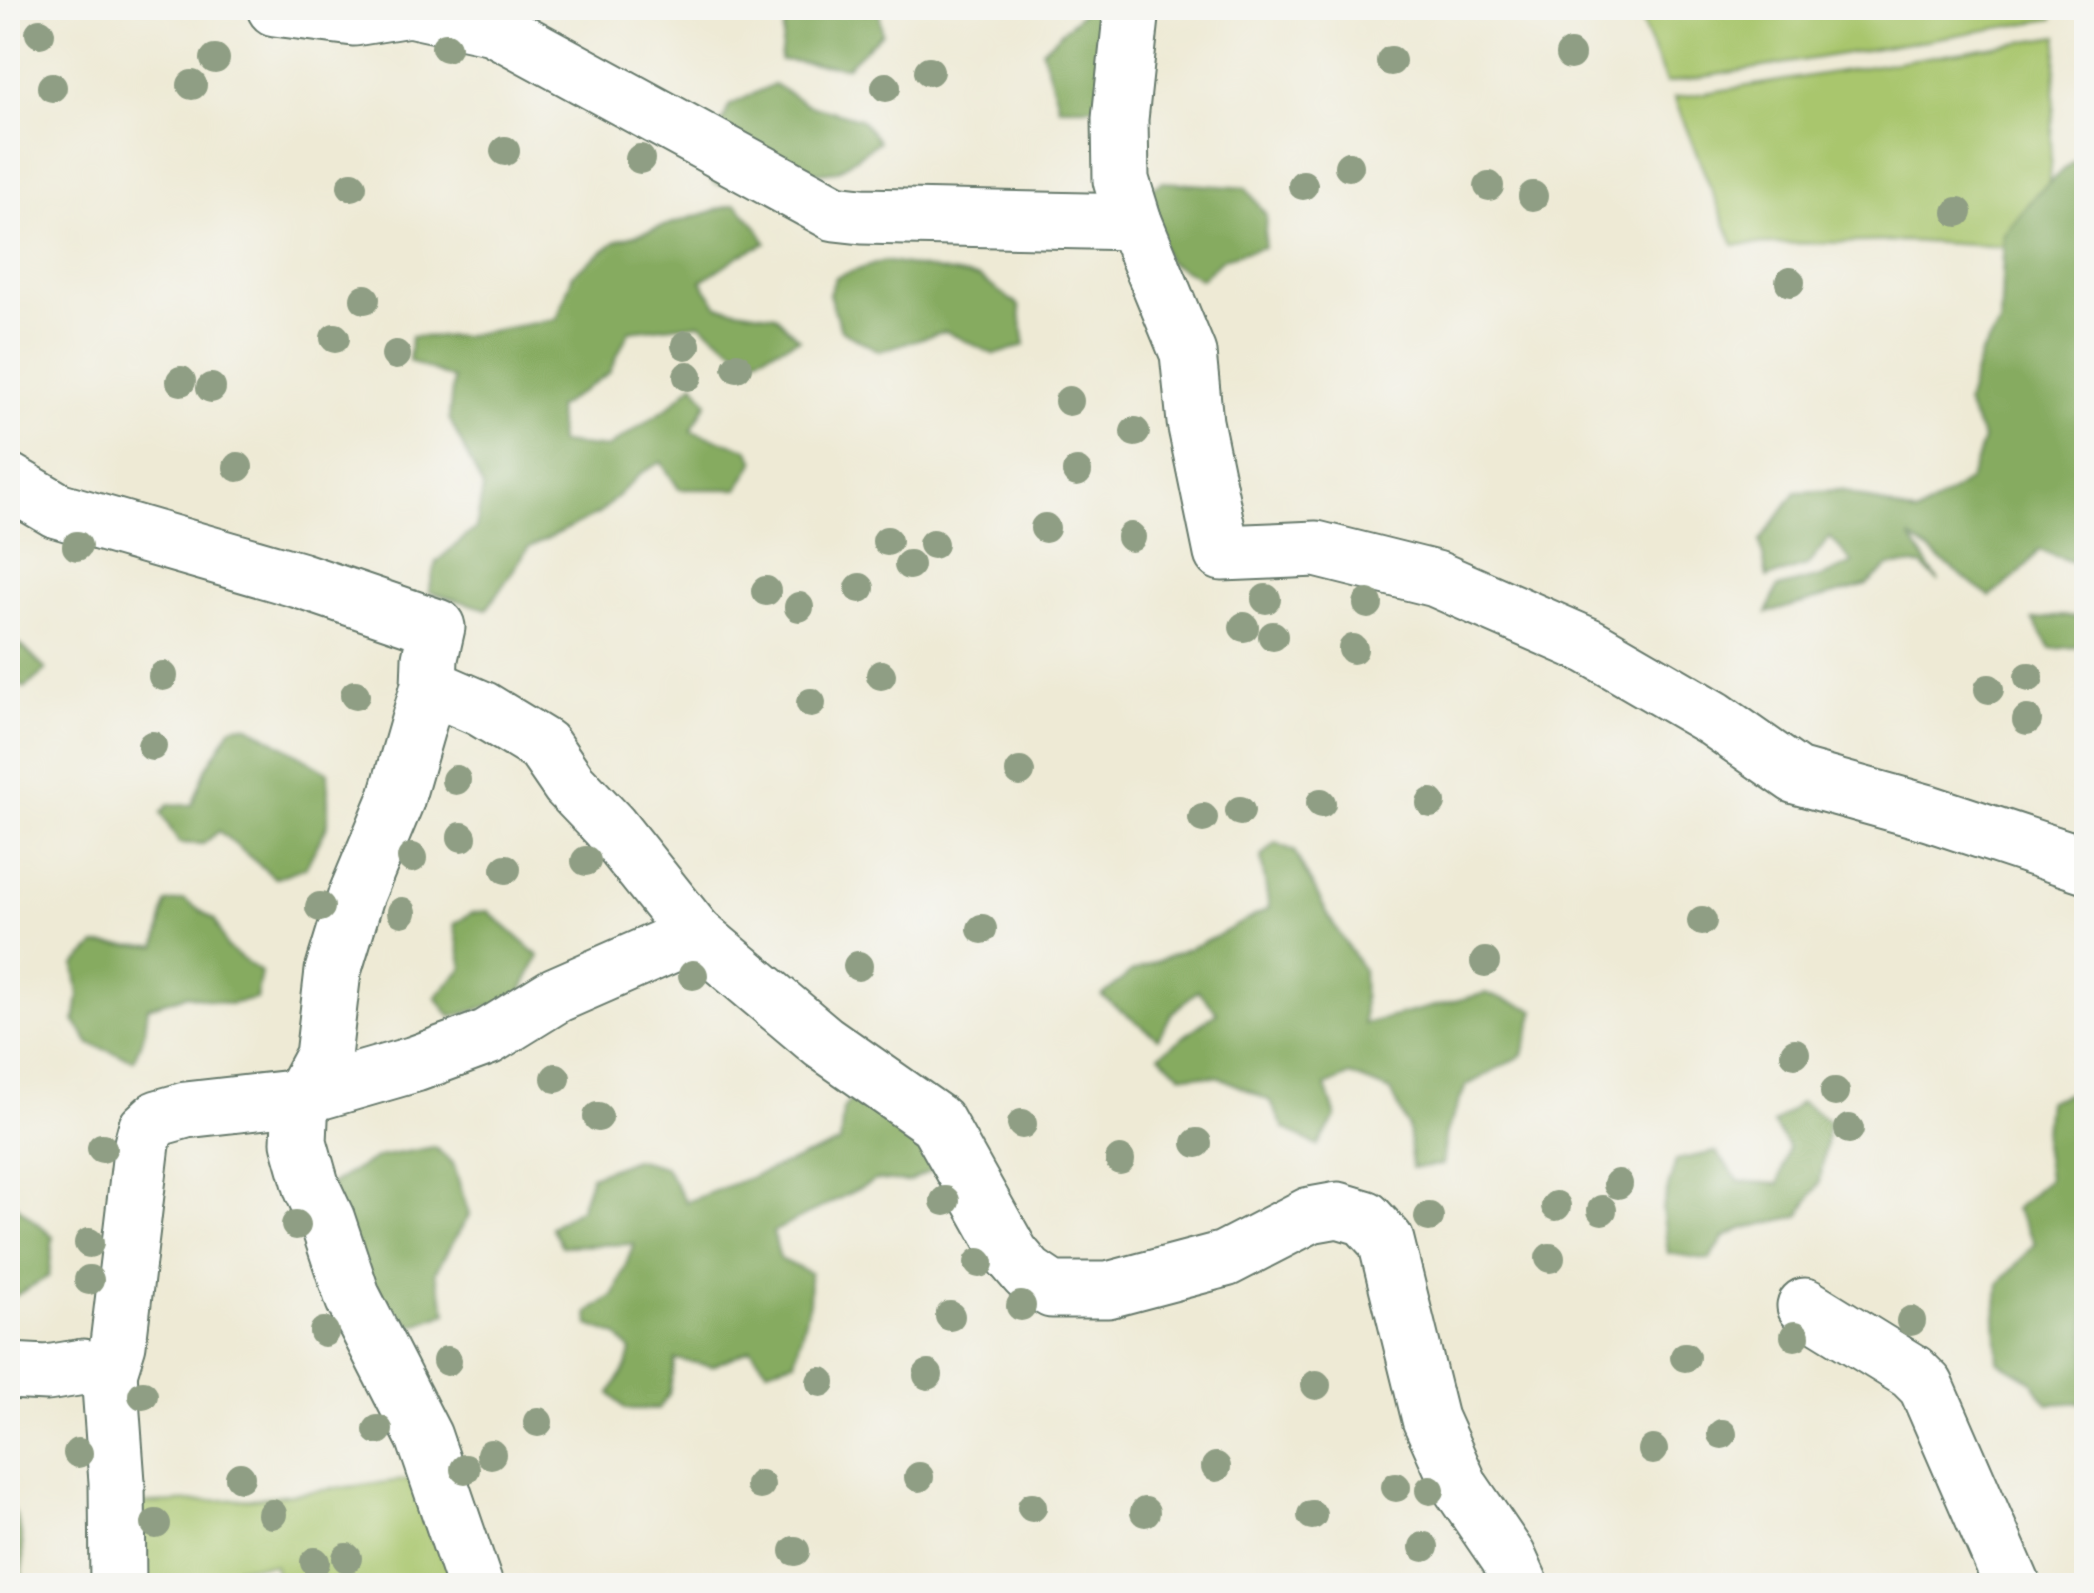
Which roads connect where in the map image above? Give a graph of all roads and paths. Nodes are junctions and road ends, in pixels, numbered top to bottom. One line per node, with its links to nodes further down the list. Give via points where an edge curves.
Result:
1 (275, 8): 3 (street, via 354,18 409,9 493,26 835,213)
2 (1132, 8): 3 (street, via 1120,119 1121,180)
3 (1134, 222): 6 (street, via 1188,353 1222,553 1316,549 1436,579 1589,646 1796,776)
4 (8, 481): 5 (street, via 57,510 436,628)
5 (430, 686): 7 (street, via 542,746); 8 (street, via 333,971 323,1056)
6 (2086, 864)
7 (695, 934): 8 (street, via 556,995 488,1036); 14 (street, via 823,1042 937,1122 1011,1254 1052,1290 1108,1290 1225,1259 1310,1216 1338,1210 1364,1218 1386,1241 1430,1419 1461,1488)
8 (301, 1097): 11 (street, via 186,1110 146,1129); 13 (street, via 299,1142 312,1188 353,1298 424,1437)
9 (1805, 1306): 15 (street, via 1926,1386)
10 (8, 1371): 11 (street, via 83,1366)
11 (109, 1374): 12 (street)
12 (118, 1586)
13 (475, 1586)
14 (1521, 1586)
15 (2012, 1586)

